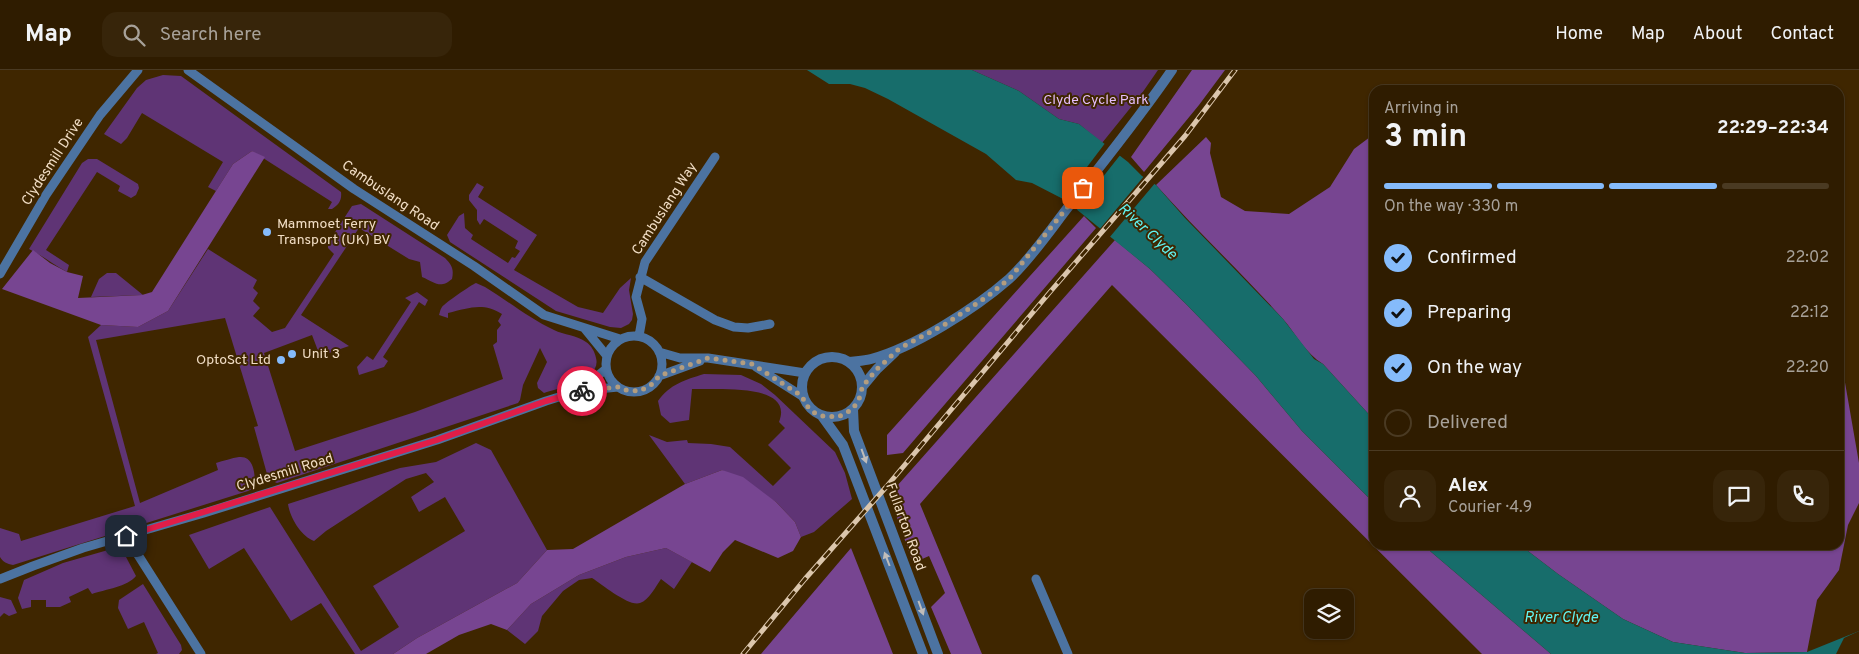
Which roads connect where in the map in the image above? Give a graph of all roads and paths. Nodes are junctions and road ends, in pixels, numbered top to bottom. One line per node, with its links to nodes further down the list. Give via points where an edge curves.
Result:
1 (138, 70): 5 (street, Clydesmill Drive, via 100,115)
2 (188, 70): 8 (street, Cambuslang Road, via 354,189 544,315)
3 (1172, 70): 11 (street, via 1010,278 944,325)
4 (715, 157): 6 (street, Cambuslang Way, via 645,262)
5 (0, 274)
6 (640, 277): 7 (street, via 715,320 734,327); 9 (street, Cambuslang Way, via 636,297 642,319)
7 (770, 324)
8 (585, 329): 10 (street, Cambuslang Road); 13 (street)
9 (639, 336): 10 (street); 12 (street, via 647,339)
10 (620, 339): 13 (street, via 609,349)
11 (900, 348): 15 (street, via 871,359); 21 (street)
12 (659, 352): 14 (street, via 680,358); 19 (street, via 662,360)
13 (607, 356): 17 (street)
14 (708, 358): 16 (street); 19 (street)
15 (849, 362): 18 (street, via 827,357 818,360); 21 (street, via 861,378)
16 (752, 364): 18 (street); 23 (street)
17 (606, 369): 20 (street); 22 (street, Clydesmill Road)
18 (805, 372): 23 (street)
19 (659, 376): 20 (street, via 640,391)
20 (618, 387): 22 (street, Clydesmill Road)
21 (862, 387): 24 (street)
22 (578, 391): 26 (street, Clydesmill Road, via 437,440)
23 (802, 396): 25 (street, via 813,412)
24 (853, 409): 25 (street, via 838,417); 31 (street, Fullarton Road, one-way to 31, via 854,431)
25 (822, 416): 30 (street, Fullarton Road, one-way to 25, via 843,445)
26 (126, 536): 27 (street, Clydesmill Road); 29 (street)
27 (1, 576)
28 (1036, 579): 32 (street)
29 (200, 654)
30 (923, 654)
31 (938, 654)
32 (1068, 654)

